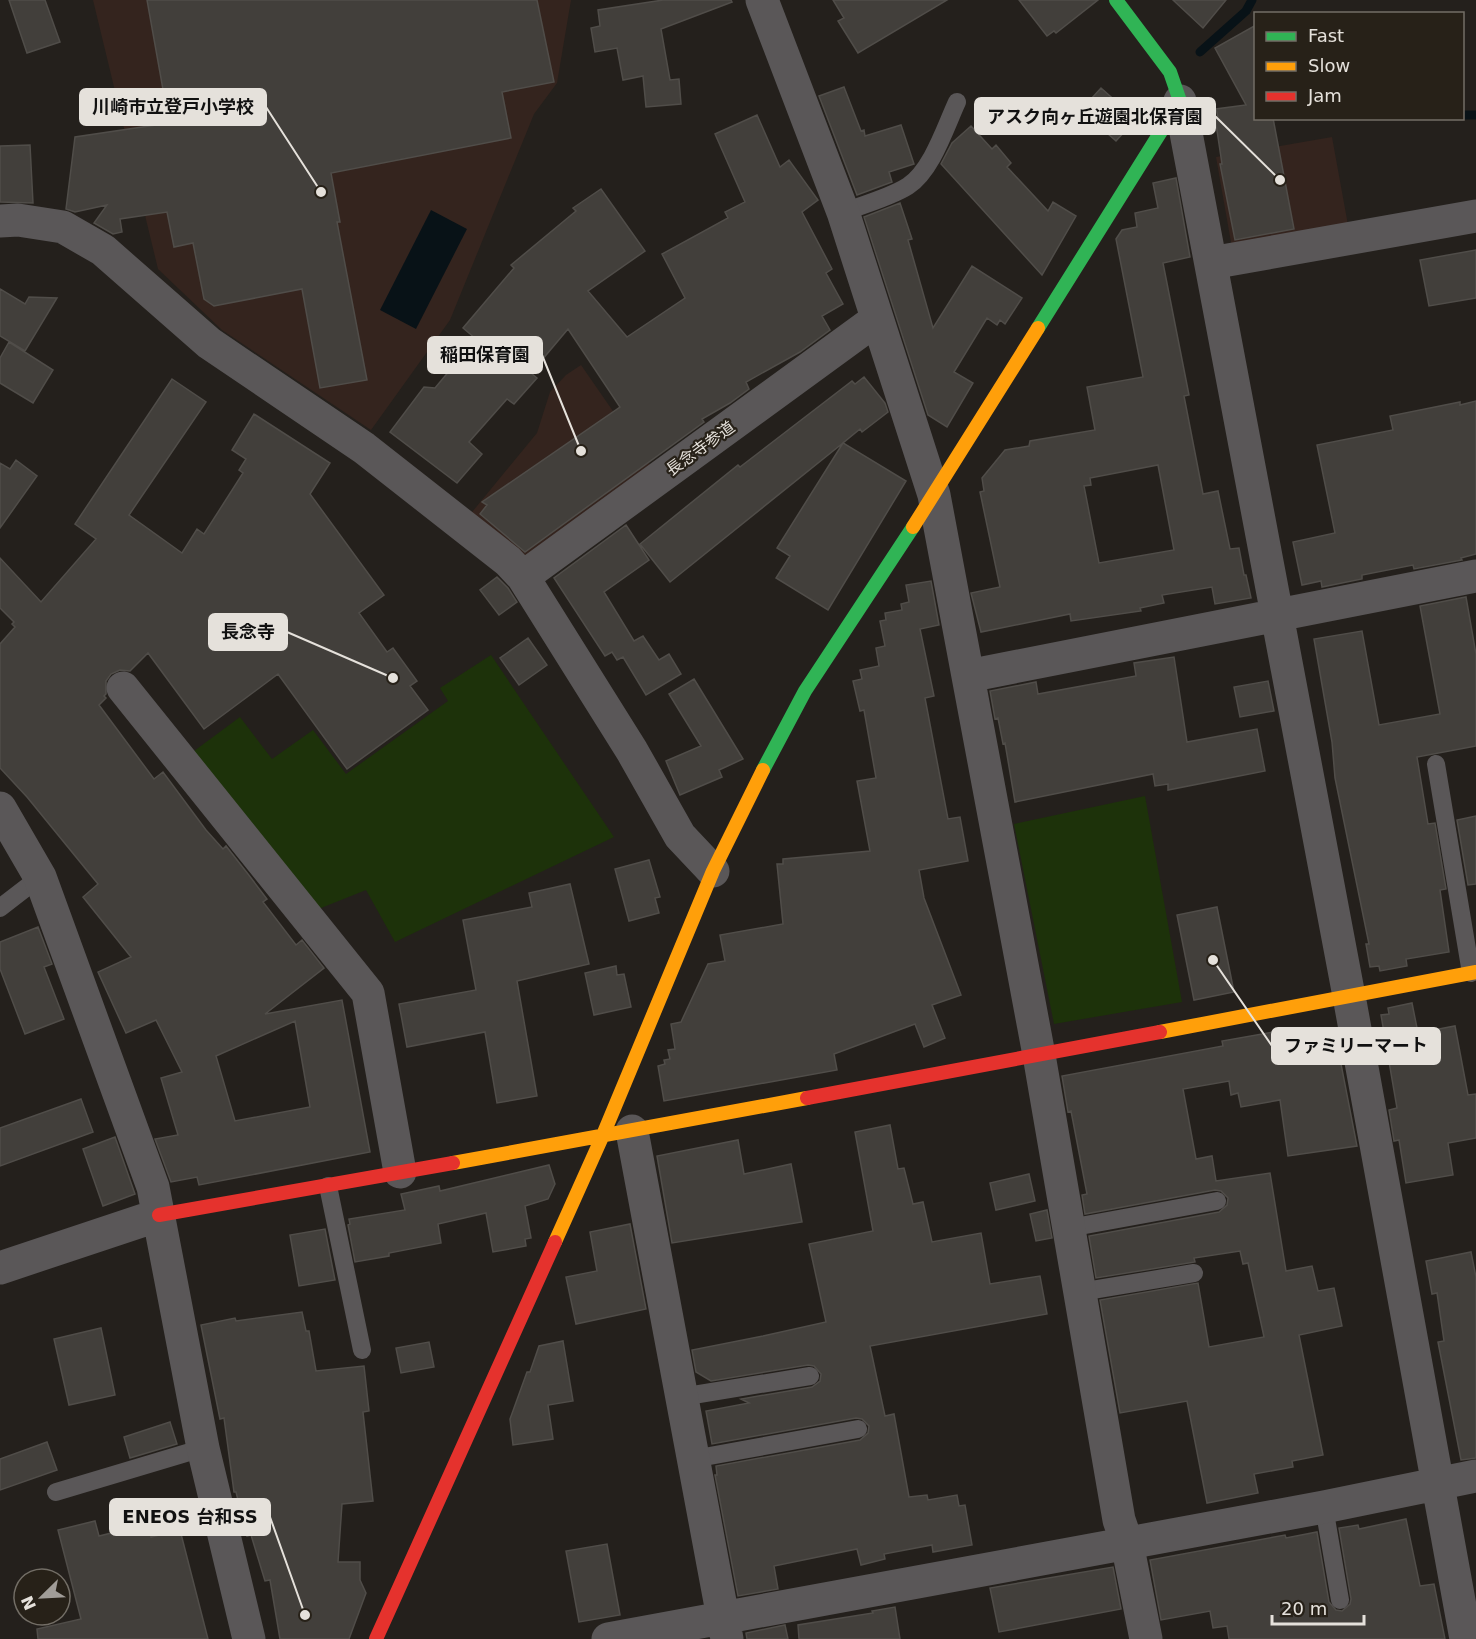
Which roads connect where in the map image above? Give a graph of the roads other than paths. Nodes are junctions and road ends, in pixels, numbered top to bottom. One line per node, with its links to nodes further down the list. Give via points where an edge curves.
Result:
1 (762, 0): 5 (street)
2 (1116, 0): 3 (street, via 1170,72)
3 (1180, 101): 8 (street); 10 (street)
4 (957, 102): 5 (lane, via 928,166 918,179)
5 (843, 212): 9 (street)
6 (1476, 216): 8 (street)
7 (0, 220): 12 (street, via 63,227 103,250 209,343 364,448 500,554)
8 (1211, 264): 13 (street)
9 (877, 319): 10 (street); 12 (street, 長念寺参道)
10 (934, 495): 14 (street); 18 (street, via 806,691)
11 (1476, 576): 13 (street)
12 (523, 577): 18 (street, via 632,751 680,836)
13 (1276, 614): 14 (street); 22 (street)
14 (968, 676): 23 (street)
15 (123, 688): 25 (street, via 368,993)
16 (1436, 764): 21 (lane)
17 (0, 808): 19 (street)
18 (713, 871): 24 (street)
19 (40, 877): 20 (lane); 28 (street, via 153,1187)
20 (0, 908)
21 (1473, 972): 22 (street)
22 (1349, 996): 23 (street); 40 (street)
23 (1039, 1055): 24 (street); 29 (street)
24 (618, 1133): 25 (street); 35 (street); 47 (street)
25 (400, 1172): 26 (street)
26 (328, 1186): 28 (street); 33 (lane)
27 (1217, 1201): 29 (lane)
28 (159, 1215): 30 (street); 37 (street)
29 (1070, 1228): 32 (street)
30 (0, 1268)
31 (1194, 1273): 32 (lane)
32 (1080, 1292): 43 (street, via 1119,1520)
33 (362, 1350)
34 (810, 1376): 35 (lane)
35 (681, 1397): 38 (street)
36 (858, 1429): 38 (lane)
37 (203, 1448): 41 (lane); 46 (street)
38 (693, 1459): 45 (street)
39 (1476, 1476): 40 (street)
40 (1437, 1484): 42 (street); 50 (street)
41 (56, 1492)
42 (1324, 1507): 43 (street); 44 (lane)
43 (1127, 1543): 45 (street); 49 (street)
44 (1341, 1600)
45 (725, 1628): 48 (street)
46 (249, 1639)
47 (376, 1639)
48 (608, 1639)
49 (1146, 1639)
50 (1466, 1639)

